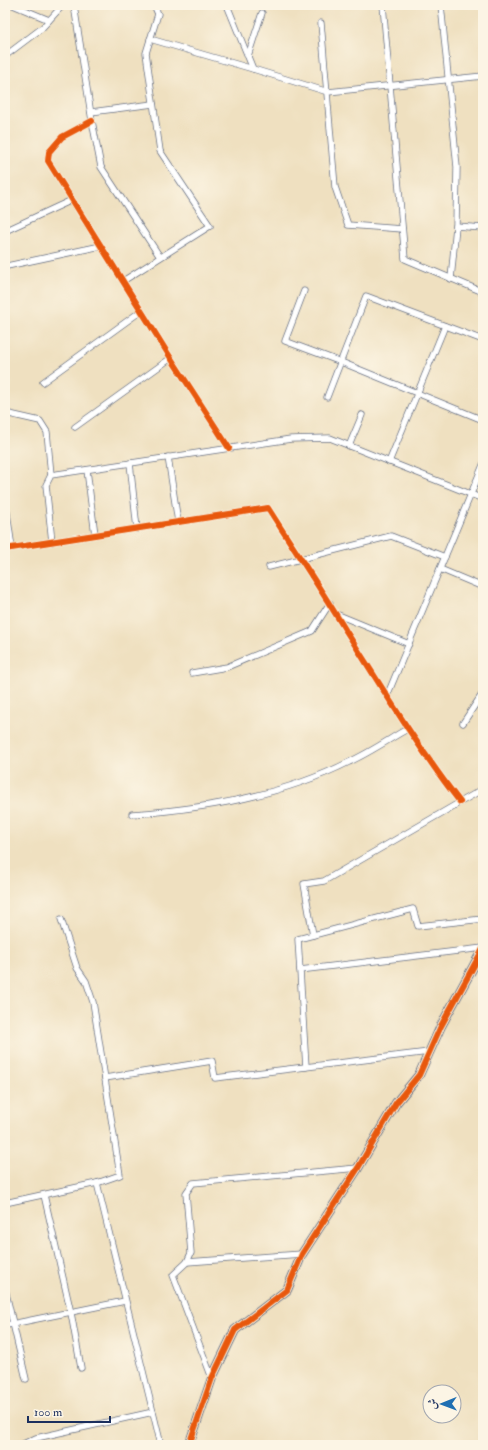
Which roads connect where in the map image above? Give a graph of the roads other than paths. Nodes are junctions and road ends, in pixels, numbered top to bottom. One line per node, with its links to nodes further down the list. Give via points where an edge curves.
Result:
1 (14, 5): 9 (street)
2 (63, 5): 9 (street)
3 (74, 5): 20 (street)
4 (154, 5): 11 (street, via 158,14)
5 (227, 5): 13 (street)
6 (383, 5): 17 (street)
7 (441, 5): 16 (street)
8 (262, 13): 13 (street)
9 (50, 20): 12 (street)
10 (321, 23): 18 (street)
11 (150, 39): 14 (street); 19 (street, via 146,53)
12 (5, 56)
13 (248, 56): 14 (street)
14 (253, 69): 18 (street)
15 (483, 76): 16 (street)
16 (449, 79): 17 (street); 23 (street, via 457,167)
17 (390, 85): 18 (street); 25 (street)
18 (328, 92): 25 (street, via 335,187 348,225)
19 (152, 104): 20 (street); 28 (street, via 160,150 210,226)
20 (91, 112): 21 (street)
21 (92, 120): 22 (street, via 62,137 49,152 48,161); 28 (street, via 101,167)
22 (72, 200): 26 (street); 27 (street)
23 (456, 226): 24 (street); 30 (street)
24 (483, 228)
25 (402, 229): 30 (street, via 405,259)
26 (5, 231)
27 (101, 246): 29 (street); 31 (street)
28 (160, 257): 31 (street)
29 (5, 268)
30 (451, 279): 33 (street)
31 (123, 281): 34 (street)
32 (304, 291): 38 (street, via 284,341)
33 (483, 292)
34 (141, 311): 37 (street); 39 (street)
35 (445, 326): 36 (street); 38 (street, via 366,296); 40 (street)
36 (483, 340)
37 (171, 358): 45 (street); 47 (street)
38 (341, 362): 40 (street); 41 (street)
39 (43, 382)
40 (417, 393): 44 (street); 49 (street)
41 (327, 397)
42 (5, 413): 53 (street, via 40,421 47,432)
43 (362, 415): 46 (street)
44 (483, 420)
45 (75, 427)
46 (349, 446): 47 (street, via 330,438 291,439); 49 (street)
47 (229, 448): 48 (street)
48 (168, 457): 50 (street); 57 (street)
49 (389, 462): 54 (street)
50 (130, 463): 52 (street); 58 (street)
51 (483, 465): 54 (street)
52 (87, 470): 53 (street); 59 (street)
53 (51, 475): 60 (street, via 46,485)
54 (472, 494): 56 (street); 63 (street)
55 (5, 499): 61 (street)
56 (483, 499)
57 (178, 522): 58 (street); 64 (street, via 268,508)
58 (137, 528): 59 (street)
59 (95, 535): 60 (street)
60 (52, 542): 61 (street)
61 (12, 548): 62 (street)
62 (5, 549)
63 (445, 557): 64 (street, via 391,536); 66 (street)
64 (301, 559): 65 (street); 68 (street)
65 (269, 567)
66 (440, 569): 67 (street); 70 (street)
67 (483, 587)
68 (330, 603): 69 (street); 71 (street, via 312,631 227,667)
69 (336, 614): 70 (street); 73 (street)
70 (409, 644): 73 (street)
71 (192, 673)
72 (483, 693): 74 (street)
73 (387, 696): 75 (street)
74 (462, 723)
75 (407, 729): 77 (street); 78 (street, via 350,762 316,777 264,794 173,811)
76 (483, 789): 77 (street)
77 (460, 802): 81 (street, via 324,881 304,884)
78 (132, 814)
79 (61, 919): 86 (street, via 77,968 86,981 93,1002)
80 (483, 919): 81 (street, via 418,926 413,909)
81 (313, 935): 83 (street, via 298,939)
82 (483, 949): 83 (street); 84 (street)
83 (300, 970): 85 (street)
84 (429, 1052): 85 (street); 87 (street, via 419,1075 396,1103)
85 (306, 1067): 86 (street, via 215,1078 212,1061)
86 (106, 1078): 88 (street, via 120,1175)
87 (358, 1168): 91 (street); 92 (street, via 193,1183 186,1193 191,1252)
88 (97, 1183): 89 (street); 94 (street)
89 (44, 1195): 90 (street); 95 (street)
90 (5, 1203)
91 (302, 1254): 92 (street); 99 (street, via 287,1290 234,1330)
92 (187, 1262): 99 (street, via 173,1275)
93 (5, 1289): 96 (street)
94 (125, 1302): 95 (street); 101 (street)
95 (71, 1313): 96 (street); 98 (street)
96 (13, 1324): 97 (street); 100 (street)
97 (5, 1328)
98 (81, 1368)
99 (212, 1378): 104 (street)
100 (26, 1379)
101 (153, 1412): 102 (street, via 36,1438); 103 (street)
102 (21, 1445)
103 (161, 1445)
104 (189, 1445)

